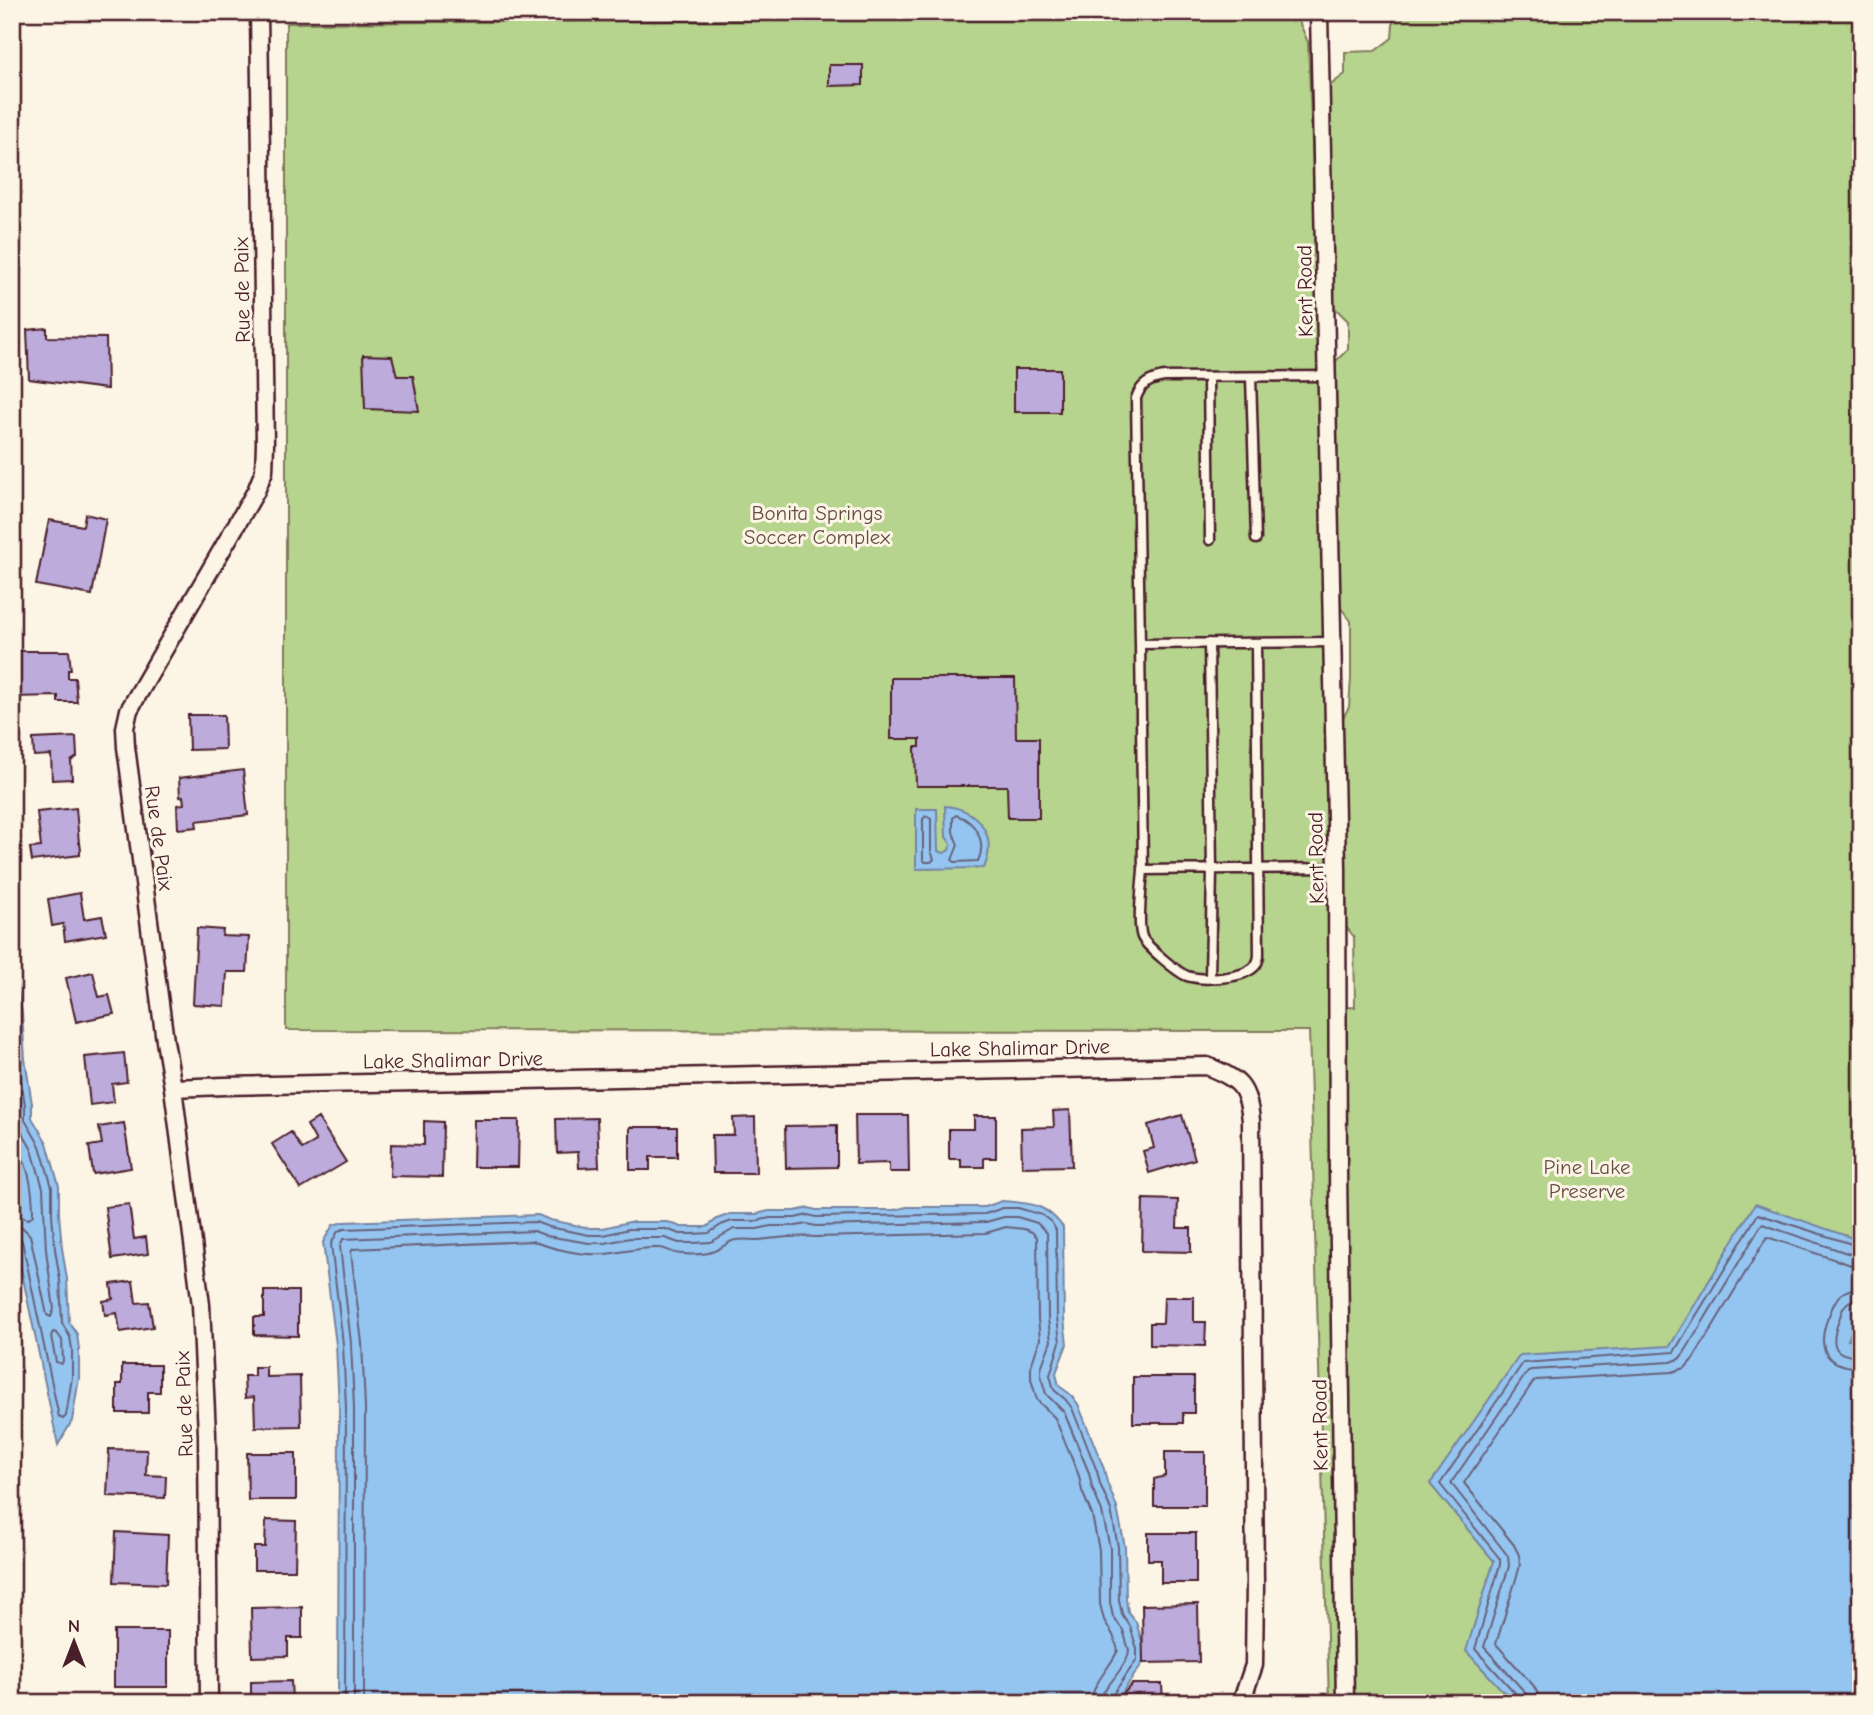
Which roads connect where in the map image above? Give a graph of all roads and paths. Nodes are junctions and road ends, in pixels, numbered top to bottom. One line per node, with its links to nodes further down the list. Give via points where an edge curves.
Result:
1 (259, 12): 17 (street, Rue de Paix, via 264,471 129,710 125,728)
2 (1319, 12): 3 (street, Kent Road)
3 (1328, 376): 5 (lane); 8 (street, Kent Road)
4 (1208, 377): 5 (lane); 7 (lane); 11 (lane, via 1156,378 1144,385 1136,398)
5 (1251, 377): 6 (lane)
6 (1256, 539)
7 (1210, 540)
8 (1334, 642): 10 (lane); 12 (street, Kent Road)
9 (1209, 643): 10 (lane); 11 (lane); 15 (lane)
10 (1256, 643): 13 (lane)
11 (1140, 644): 14 (lane)
12 (1337, 868): 13 (lane); 20 (street, Kent Road)
13 (1258, 869): 15 (lane); 16 (lane, via 1256,964 1231,977)
14 (1143, 870): 15 (lane); 16 (lane, via 1141,936 1187,976)
15 (1212, 870): 16 (lane)
16 (1210, 978)
17 (173, 1088): 18 (street, Rue de Paix, via 205,1364); 19 (street, Lake Shalimar Drive, via 1206,1066 1224,1073 1240,1083 1249,1101 1251,1121 1254,1665)
18 (209, 1703)
19 (1241, 1703)
20 (1345, 1703)

